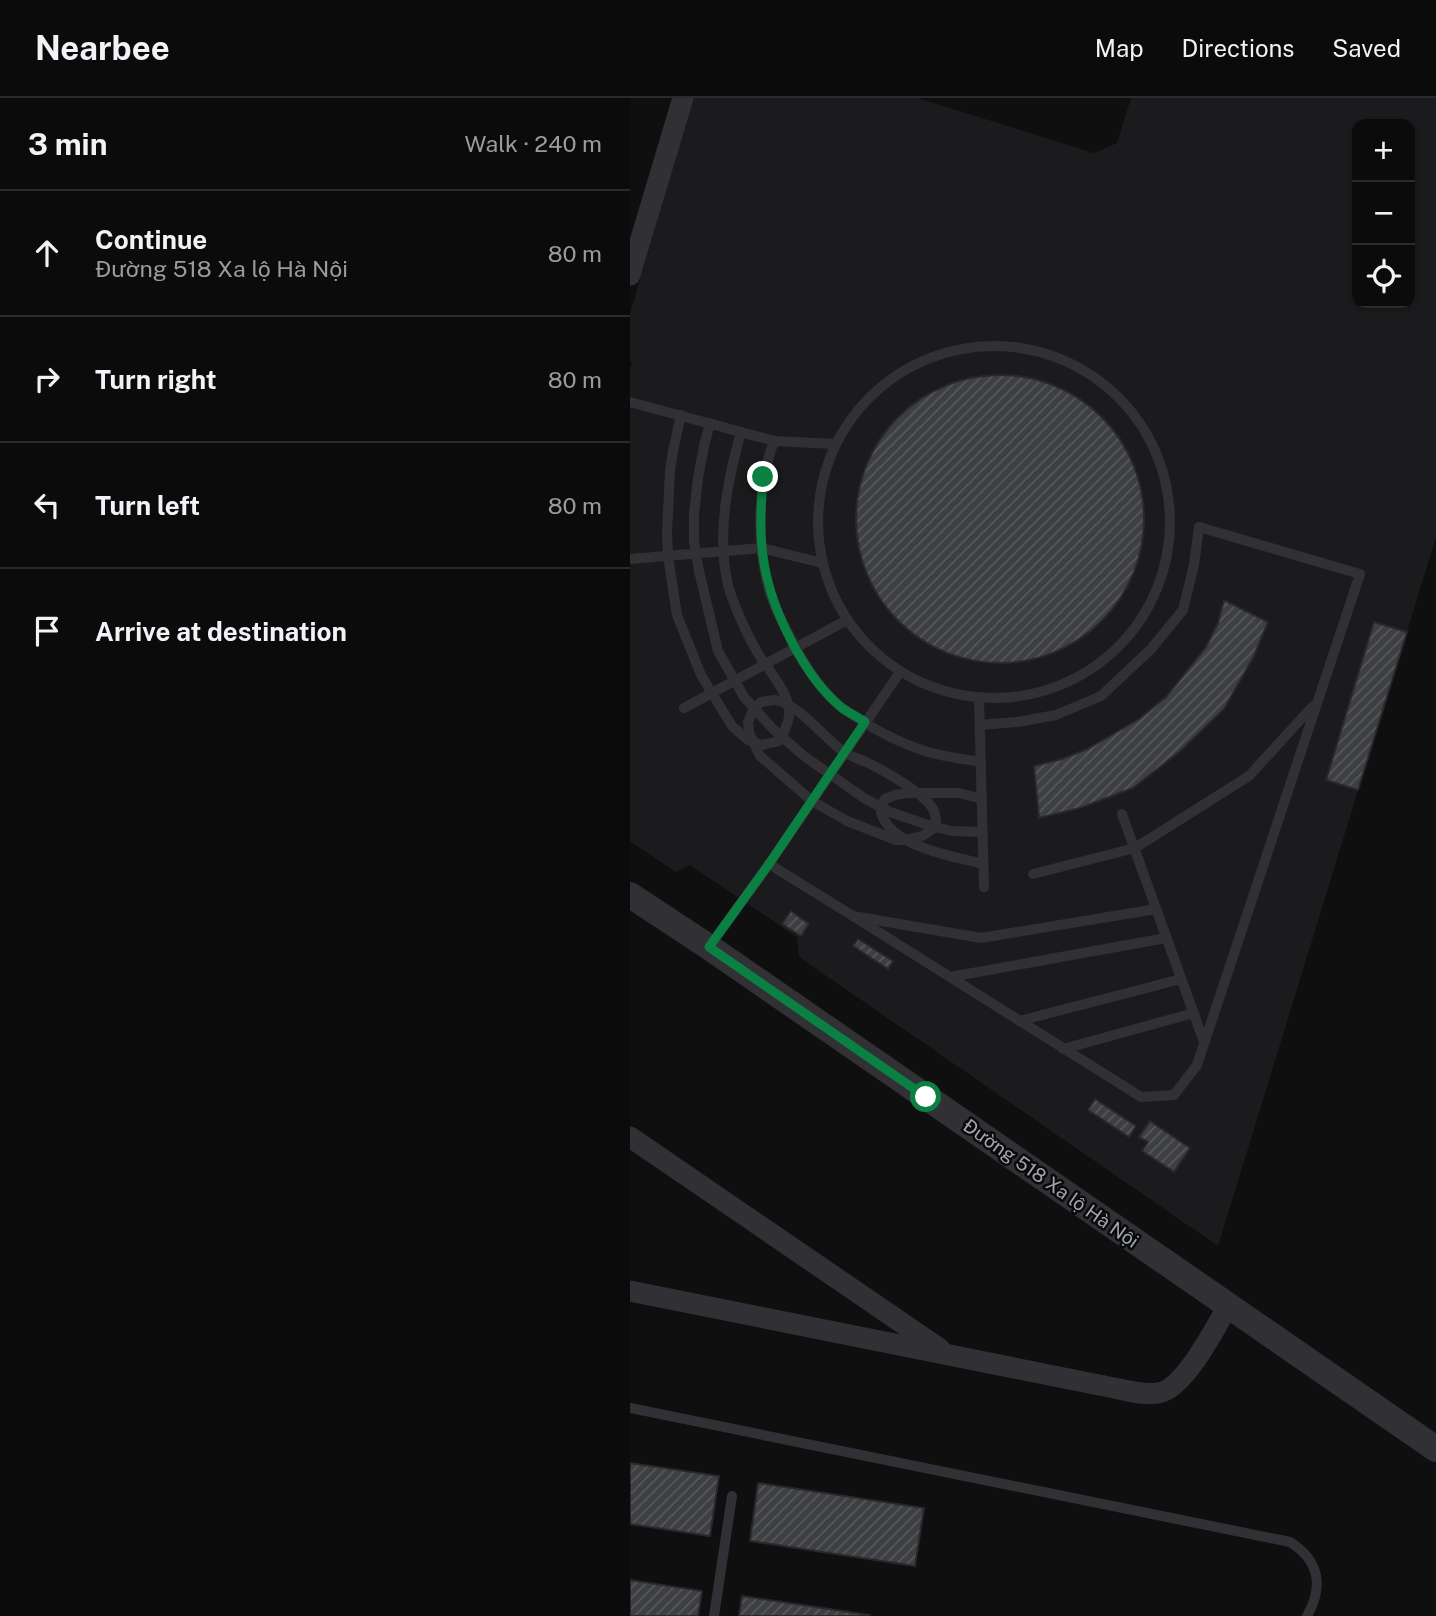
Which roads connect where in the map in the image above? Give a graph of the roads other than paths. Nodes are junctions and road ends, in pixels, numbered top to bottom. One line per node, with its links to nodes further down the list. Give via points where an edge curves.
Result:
1 (683, 98): 2 (street)
2 (630, 275)
3 (630, 402): 4 (lane)
4 (681, 415): 5 (lane); 12 (lane, via 670,471)
5 (710, 423): 6 (lane); 11 (lane, via 695,502)
6 (741, 432): 7 (lane); 10 (lane, via 727,493)
7 (774, 441): 8 (lane); 9 (lane, via 763,477)
8 (835, 444): 14 (lane, via 821,482 817,522); 21 (lane, via 867,399 911,366 962,348 1017,347 1070,362 1116,393 1150,436 1169,487 1172,541 1158,594 1128,640 1085,675 1034,695)
9 (762, 548): 10 (lane); 14 (lane); 16 (lane, via 770,594)
10 (723, 551): 11 (lane); 17 (lane, via 727,583)
11 (696, 554): 12 (lane); 19 (lane, via 718,651)
12 (668, 556): 13 (lane); 20 (lane, via 677,615)
13 (630, 559)
14 (822, 563): 15 (lane)
15 (847, 620): 16 (lane); 18 (lane, via 870,648)
16 (796, 647): 17 (lane); 26 (lane, via 820,686)
17 (765, 664): 19 (lane); 23 (lane)
18 (900, 672): 21 (lane, via 951,694); 26 (lane)
19 (735, 680): 20 (lane); 25 (lane)
20 (712, 693): 24 (lane); 29 (lane, via 732,726)
21 (979, 698): 27 (lane)
22 (1317, 702): 27 (lane, via 1360,574 1199,527 1183,610 1151,649 1101,696 1056,715); 41 (lane, via 1249,776); 55 (lane)
23 (788, 705): 25 (lane, via 775,700); 28 (lane, via 788,726); 30 (lane)
24 (684, 708)
25 (754, 708): 28 (lane); 29 (lane, via 748,723)
26 (865, 722): 30 (lane); 31 (lane, via 895,741)
27 (980, 725): 31 (lane)
28 (782, 736): 29 (lane, via 762,745); 32 (lane)
29 (753, 742): 35 (lane, via 760,756)
30 (845, 752): 32 (lane); 33 (lane)
31 (981, 762): 34 (lane)
32 (830, 774): 35 (lane); 36 (lane)
33 (916, 793): 34 (lane, via 960,793); 36 (lane, via 895,795); 38 (lane, via 931,806)
34 (982, 799): 39 (lane)
35 (812, 802): 40 (lane, via 857,825); 42 (lane)
36 (880, 807): 38 (lane); 40 (lane, via 886,823)
37 (1122, 814): 41 (lane)
38 (936, 827): 39 (lane); 40 (lane)
39 (982, 832): 43 (lane)
40 (905, 840): 43 (lane, via 919,848)
41 (1135, 848): 44 (lane); 47 (lane)
42 (769, 864): 48 (lane); 50 (lane)
43 (983, 864): 45 (lane)
44 (1033, 874)
45 (984, 887)
46 (630, 895): 50 (street, Đường 518 Xa lộ Hà Nội)
47 (1156, 909): 48 (lane, via 981,938); 49 (lane)
48 (853, 916): 51 (lane)
49 (1166, 938): 51 (lane); 52 (lane)
50 (709, 947): 59 (street, Đường 518 Xa lộ Hà Nội)
51 (950, 977): 54 (lane)
52 (1181, 979): 53 (lane); 54 (lane)
53 (1194, 1013): 55 (lane); 56 (lane)
54 (1018, 1021): 56 (lane)
55 (1205, 1042): 56 (lane, via 1197,1065 1174,1095 1141,1097)
56 (1063, 1049)
57 (630, 1137): 60 (street)
58 (630, 1291): 60 (street)
59 (1228, 1306): 60 (street, via 1190,1367 1174,1386 1160,1393); 62 (street, Đường 518 Xa lộ Hà Nội)
60 (950, 1356)
61 (630, 1408): 65 (lane, via 1290,1542 1311,1562 1317,1580 1315,1601)
62 (1436, 1449)
63 (732, 1496): 64 (lane)
64 (714, 1616)
65 (1307, 1616)

